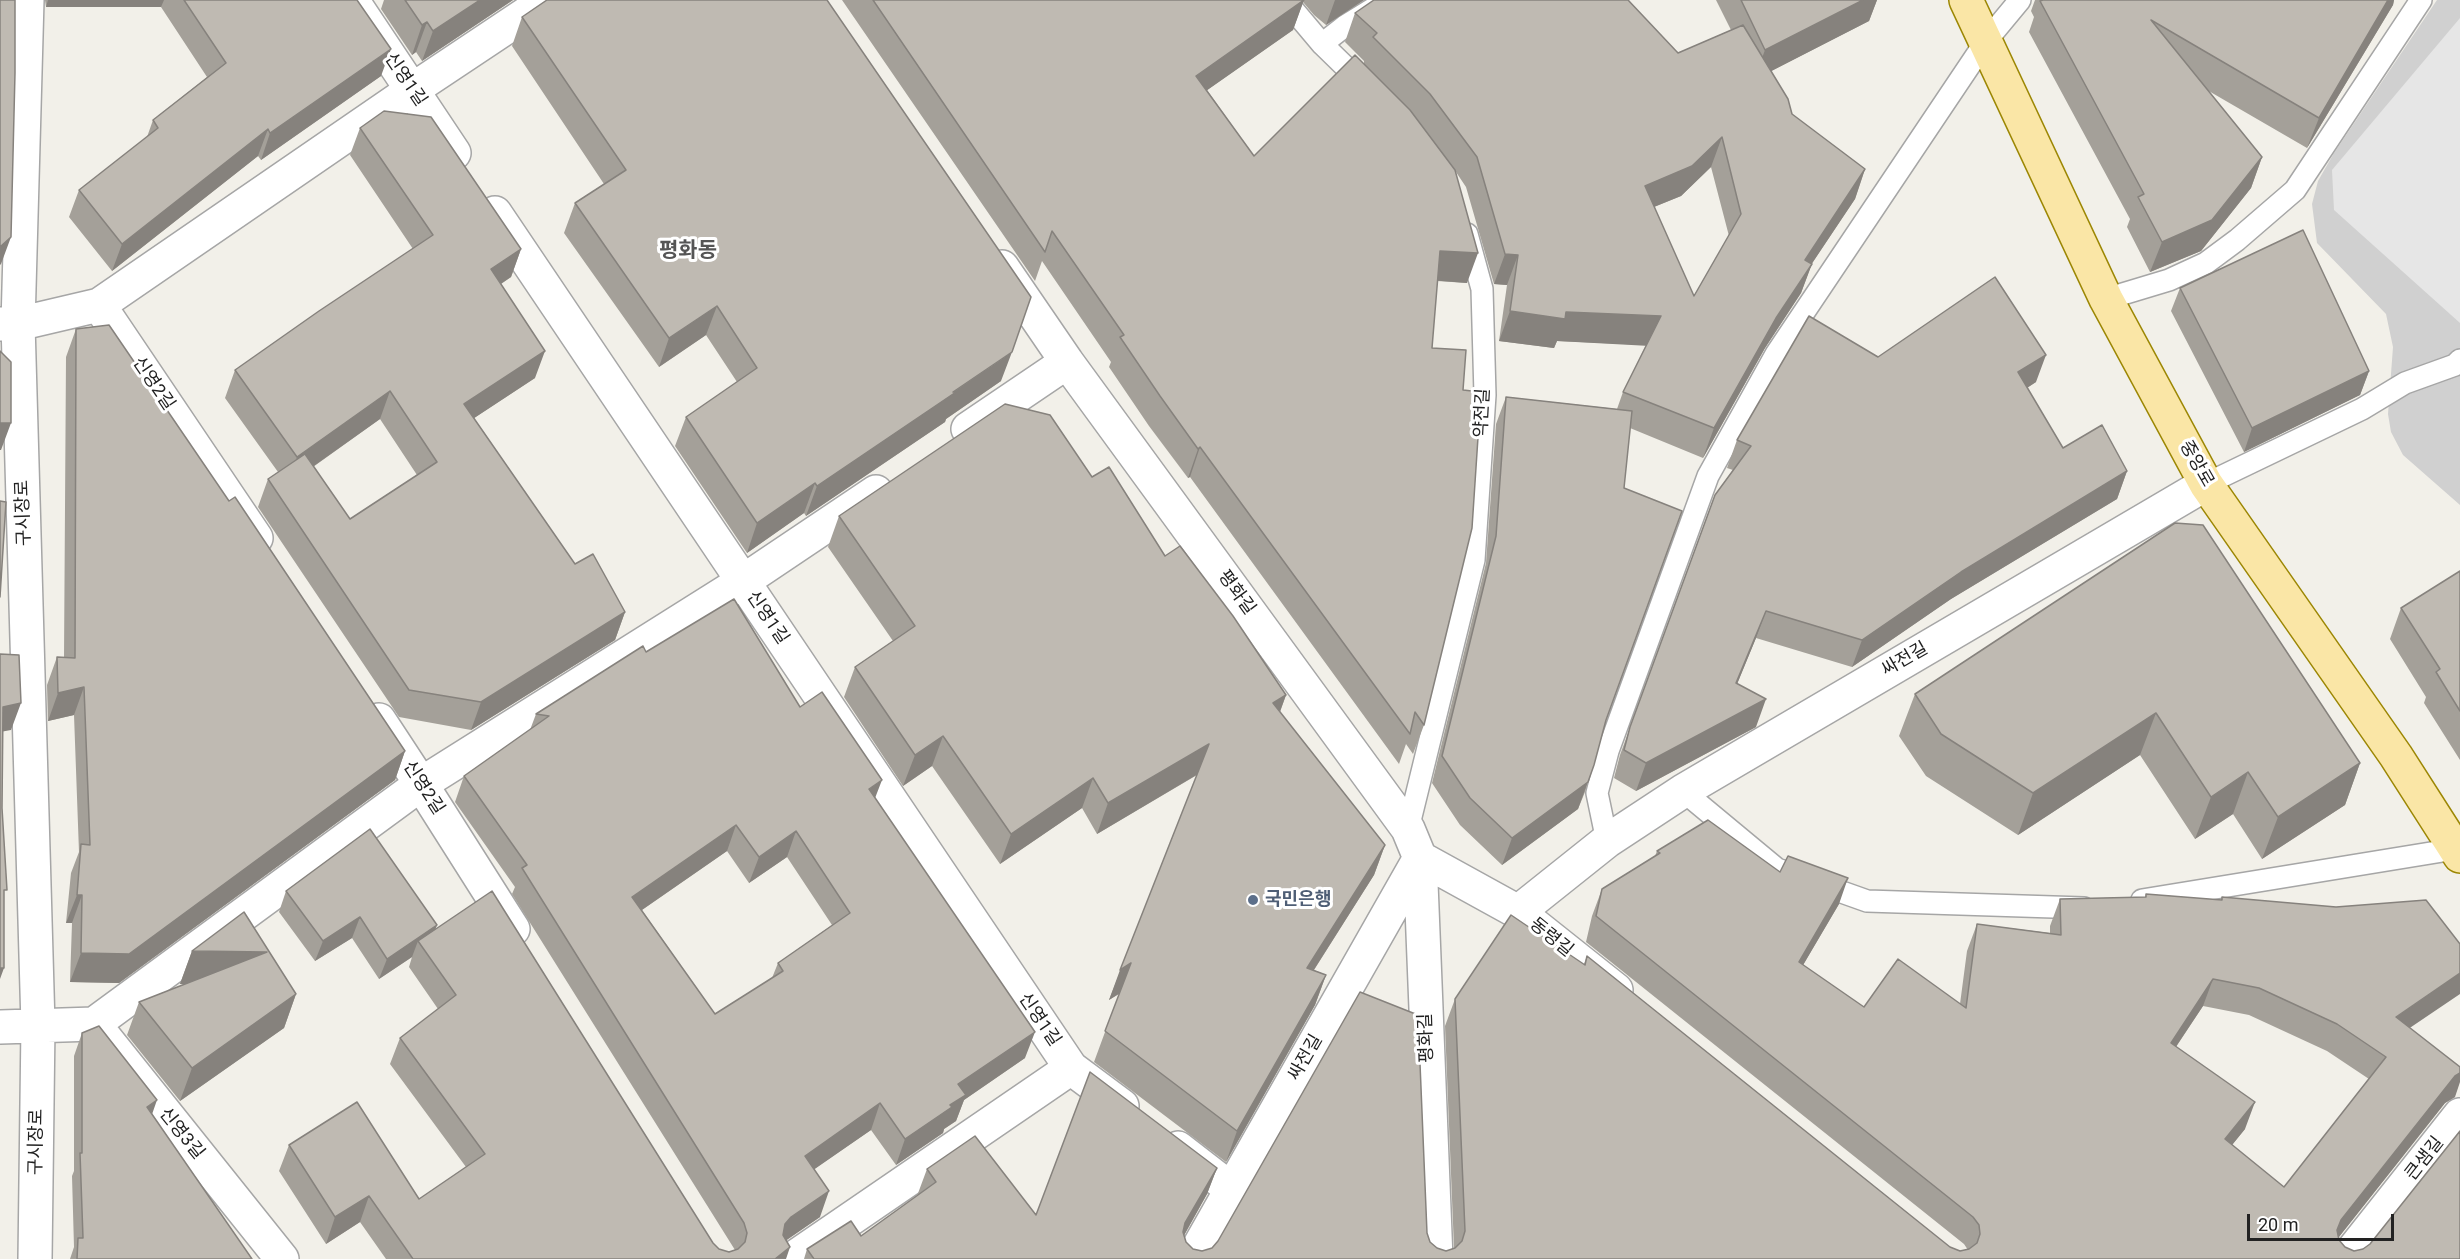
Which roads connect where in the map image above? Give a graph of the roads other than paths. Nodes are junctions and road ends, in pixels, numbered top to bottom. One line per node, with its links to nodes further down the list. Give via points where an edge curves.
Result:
1 (27, 0): 17 (street, 구시장로)
2 (352, 0): 11 (street, 신영1길)
3 (547, 0): 11 (street)
4 (1285, 0): 10 (lane)
5 (1387, 0): 10 (lane)
6 (1966, 0): 9 (main road, 중앙로)
7 (2020, 0): 9 (lane)
8 (2421, 0): 15 (lane, via 2295,190 2206,263 2169,280)
9 (1986, 41): 15 (main road, 중앙로); 28 (lane, via 1776,354 1708,476 1608,751 1597,793)
10 (1322, 44): 12 (lane)
11 (412, 90): 16 (street); 24 (street, 신영1길)
12 (1376, 97)
13 (1462, 215): 29 (lane, 약전길, via 1482,289 1485,395 1474,560)
14 (987, 245): 19 (street, 평화길)
15 (2106, 299): 22 (main road, 중앙로)
16 (99, 305): 17 (street); 23 (street, 신영2길)
17 (9, 324): 35 (street, 구시장로)
18 (2459, 361): 22 (lane, via 2405,383 2362,409)
19 (1067, 362): 20 (street); 29 (street, 평화길)
20 (939, 449)
21 (900, 476): 24 (street)
22 (2206, 484): 27 (street, 싸전길); 30 (main road, 중앙로, via 2396,756)
23 (270, 559)
24 (742, 582): 26 (street); 37 (street, 신영1길)
25 (362, 696): 26 (street, 신영2길)
26 (421, 784): 32 (street, 신영2길); 34 (street)
27 (1683, 791): 28 (street, 싸전길); 30 (lane, via 1777,869 1867,901 2096,908)
28 (1607, 841): 31 (street, 싸전길)
29 (1414, 844): 31 (street, 동령길); 39 (street, 싸전길); 44 (street, 평화길)
30 (2457, 853)
31 (1518, 912): 33 (street, 동령길)
32 (529, 956)
33 (1638, 1008)
34 (94, 1024): 35 (street); 41 (street, 신영3길)
35 (38, 1025): 36 (street); 40 (street, 구시장로)
36 (0, 1027)
37 (1071, 1068): 39 (street, 신영1길); 42 (street)
38 (2460, 1115): 45 (street, 큰샘길)
39 (1231, 1189): 43 (street, 싸전길)
40 (35, 1259)
41 (282, 1259)
42 (792, 1259)
43 (1192, 1259)
44 (1436, 1259)
45 (2346, 1259)

